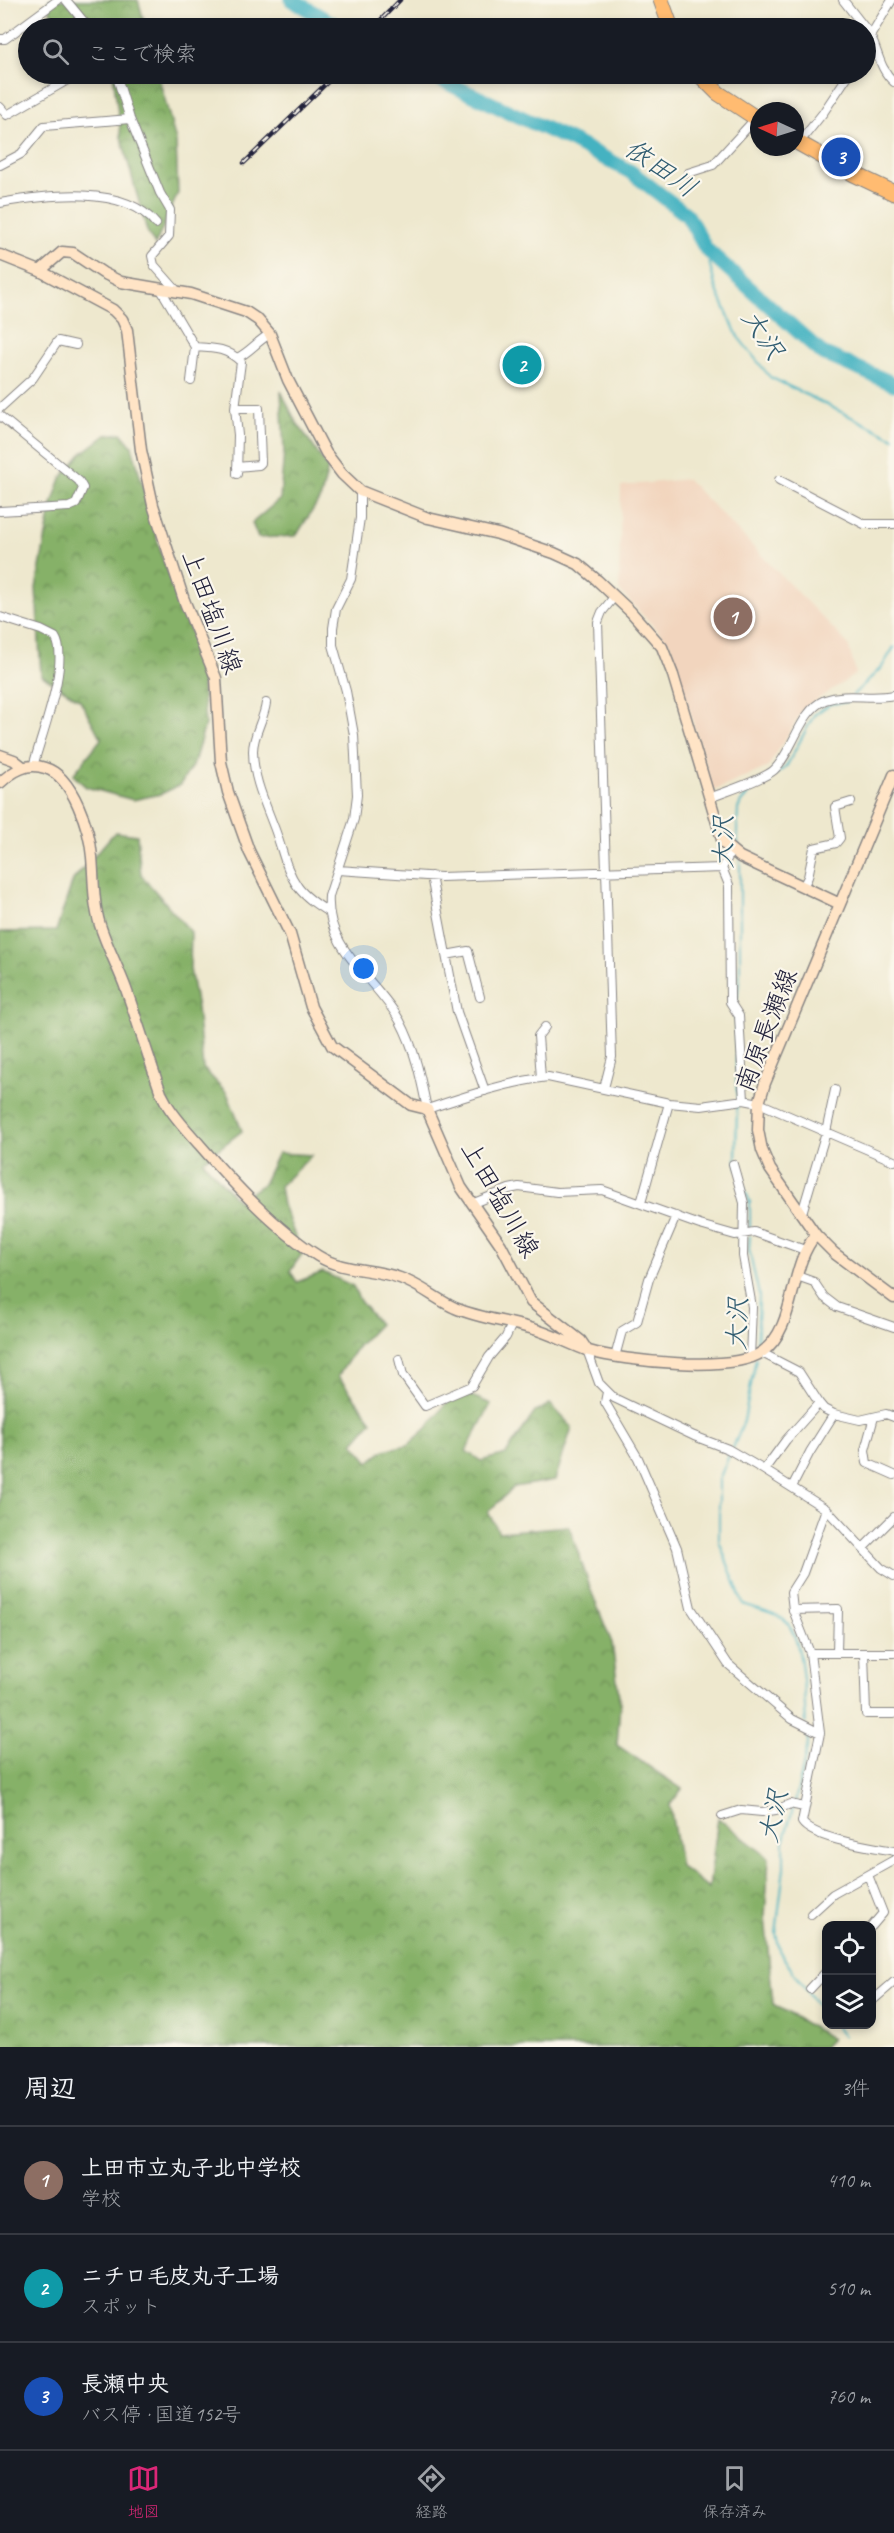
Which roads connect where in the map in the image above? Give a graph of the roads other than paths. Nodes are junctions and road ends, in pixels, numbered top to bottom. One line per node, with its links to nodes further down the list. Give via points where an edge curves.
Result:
1 (58, 0): 6 (street)
2 (66, 0): 7 (street)
3 (661, 0): 8 (highway)
4 (843, 0): 9 (street)
5 (892, 0): 10 (street)
6 (34, 18)
7 (81, 18)
8 (667, 18)
9 (857, 18)
10 (876, 19)
11 (18, 29): 12 (street)
12 (0, 39)
13 (876, 54): 14 (street)
14 (894, 82)
15 (61, 84): 19 (street, via 7,115)
16 (119, 84): 21 (street)
17 (709, 84): 20 (highway)
18 (842, 84): 23 (street)
19 (0, 107)
20 (750, 114)
21 (130, 119): 25 (street, via 44,126 21,154); 33 (street, via 170,210 169,236 152,255 154,265)
22 (750, 126): 26 (street, via 712,165)
23 (804, 134)
24 (804, 146): 27 (highway)
25 (0, 165)
26 (688, 173)
27 (894, 193)
28 (0, 203): 29 (street, via 70,195 104,197 147,212)
29 (156, 224)
30 (0, 255): 31 (main road, 上田塩川線)
31 (40, 271): 32 (main road, via 62,252 73,253 121,282); 74 (main road, 上田塩川線, via 114,310 127,330 141,450 153,505 184,600 216,678 218,739 228,792 249,850 290,934 311,1007 338,1052 411,1105)
32 (160, 288): 33 (main road); 36 (street)
33 (177, 291): 34 (main road, via 246,312)
34 (270, 334): 37 (street); 43 (main road, via 288,380 326,453)
35 (76, 345): 39 (street, via 58,341 33,378)
36 (195, 346): 37 (street, via 220,348); 38 (street)
37 (237, 358): 40 (street, via 241,362)
38 (191, 381)
39 (0, 408)
40 (235, 408): 40 (street, via 259,408 261,463 237,470)
41 (0, 416): 44 (street, via 83,488 76,504 69,507)
42 (779, 480): 45 (street, via 864,524)
43 (360, 491): 46 (main road, via 428,518 498,534 554,553 578,564); 58 (street, via 351,579 336,609 333,628 357,767 354,819)
44 (0, 511)
45 (894, 525)
46 (614, 597): 54 (main road, via 662,647); 59 (street, via 598,622)
47 (0, 617): 51 (street, via 55,637 60,650 60,669)
48 (894, 695): 54 (street, via 840,695 822,701 811,710 772,772)
49 (266, 703): 63 (street, via 253,754 261,800 297,887)
50 (0, 755): 51 (main road)
51 (28, 767): 53 (main road, via 15,770); 87 (main road, via 49,769 60,776 82,817 92,856 100,924 161,1093 175,1117 242,1193 314,1254 331,1264 414,1283 456,1308)
52 (894, 775): 62 (main road, 南原長瀬線)
53 (0, 783)
54 (710, 798): 56 (main road, via 723,843)
55 (851, 802): 61 (street, via 835,807 840,838 836,843 814,848)
56 (732, 850): 57 (street); 61 (main road)
57 (722, 868): 59 (street); 71 (street, via 729,885 730,1002 739,1016)
58 (338, 870): 60 (street); 63 (street, via 329,896)
59 (605, 872): 60 (street); 68 (street, via 612,1057)
60 (431, 876): 64 (street)
61 (803, 887): 62 (main road)
62 (840, 904): 73 (main road, 南原長瀬線)
63 (330, 913): 74 (street, via 335,933 352,962 400,1020 415,1053)
64 (446, 955): 65 (street, via 468,951); 70 (street, via 458,1012)
65 (480, 997)
66 (545, 1027): 67 (street, via 538,1036)
67 (541, 1078): 68 (street); 70 (street)
68 (604, 1088): 72 (street)
69 (835, 1090): 75 (street)
70 (484, 1091): 74 (street)
71 (744, 1100): 72 (street, via 722,1105); 73 (street)
72 (669, 1103): 79 (street)
73 (759, 1103): 75 (street); 80 (main road, 南原長瀬線, via 762,1150 770,1169)
74 (427, 1109): 78 (main road, 上田塩川線, via 461,1187)
75 (826, 1132): 76 (street); 80 (street)
76 (894, 1161)
77 (733, 1164): 82 (street, via 744,1203)
78 (474, 1203): 79 (street, via 519,1187 557,1192 602,1190); 89 (main road, 上田塩川線, via 531,1302)
79 (641, 1203): 81 (street)
80 (801, 1213): 83 (main road, 南原長瀬線)
81 (676, 1216): 82 (street); 91 (street, via 637,1322 622,1332)
82 (742, 1234): 84 (street, via 754,1232); 92 (street, via 752,1307)
83 (816, 1235): 84 (main road); 86 (main road, 南原長瀬線)
84 (805, 1250): 85 (main road)
85 (797, 1276): 88 (street, via 814,1282 837,1307); 90 (main road, via 783,1323 773,1343)
86 (894, 1298)
87 (512, 1324): 89 (main road); 93 (street, via 472,1386 429,1406 425,1406 403,1375)
88 (894, 1327)
89 (587, 1350): 91 (main road); 94 (street, via 599,1383)
90 (762, 1353): 92 (main road); 95 (street, via 798,1372)
91 (615, 1358): 92 (main road, via 662,1363)
92 (750, 1358)
93 (399, 1359)
94 (607, 1392): 99 (street); 112 (street, via 605,1402 638,1458 677,1548 691,1608 728,1664 792,1719)
95 (819, 1404): 96 (street); 99 (street)
96 (834, 1414): 97 (street, via 860,1420); 101 (street)
97 (874, 1417): 98 (street); 100 (street, via 865,1450 867,1463)
98 (894, 1417)
99 (764, 1470): 101 (street)
100 (894, 1475)
101 (792, 1487): 102 (street)
102 (826, 1509): 104 (street); 106 (street, via 803,1573 791,1592)
103 (894, 1517): 104 (street)
104 (863, 1548): 105 (street)
105 (894, 1576)
106 (793, 1610): 107 (street); 108 (street, via 838,1609)
107 (810, 1653): 108 (street); 112 (street)
108 (837, 1653): 109 (street)
109 (864, 1653): 110 (street); 111 (street, via 866,1714)
110 (894, 1653)
111 (894, 1714)
112 (820, 1734): 113 (street)
113 (804, 1807): 114 (street, via 790,1804 776,1810 741,1810); 115 (street, via 802,1822 810,1830)
114 (722, 1816)
115 (894, 1851)
116 (894, 1860): 117 (street)
117 (868, 1875): 118 (street, via 833,1894); 119 (street, via 884,1913)
118 (811, 1914)
119 (876, 1922)
120 (823, 1975): 122 (street)
121 (894, 1982): 123 (street)
122 (810, 1989)
123 (876, 1998)

